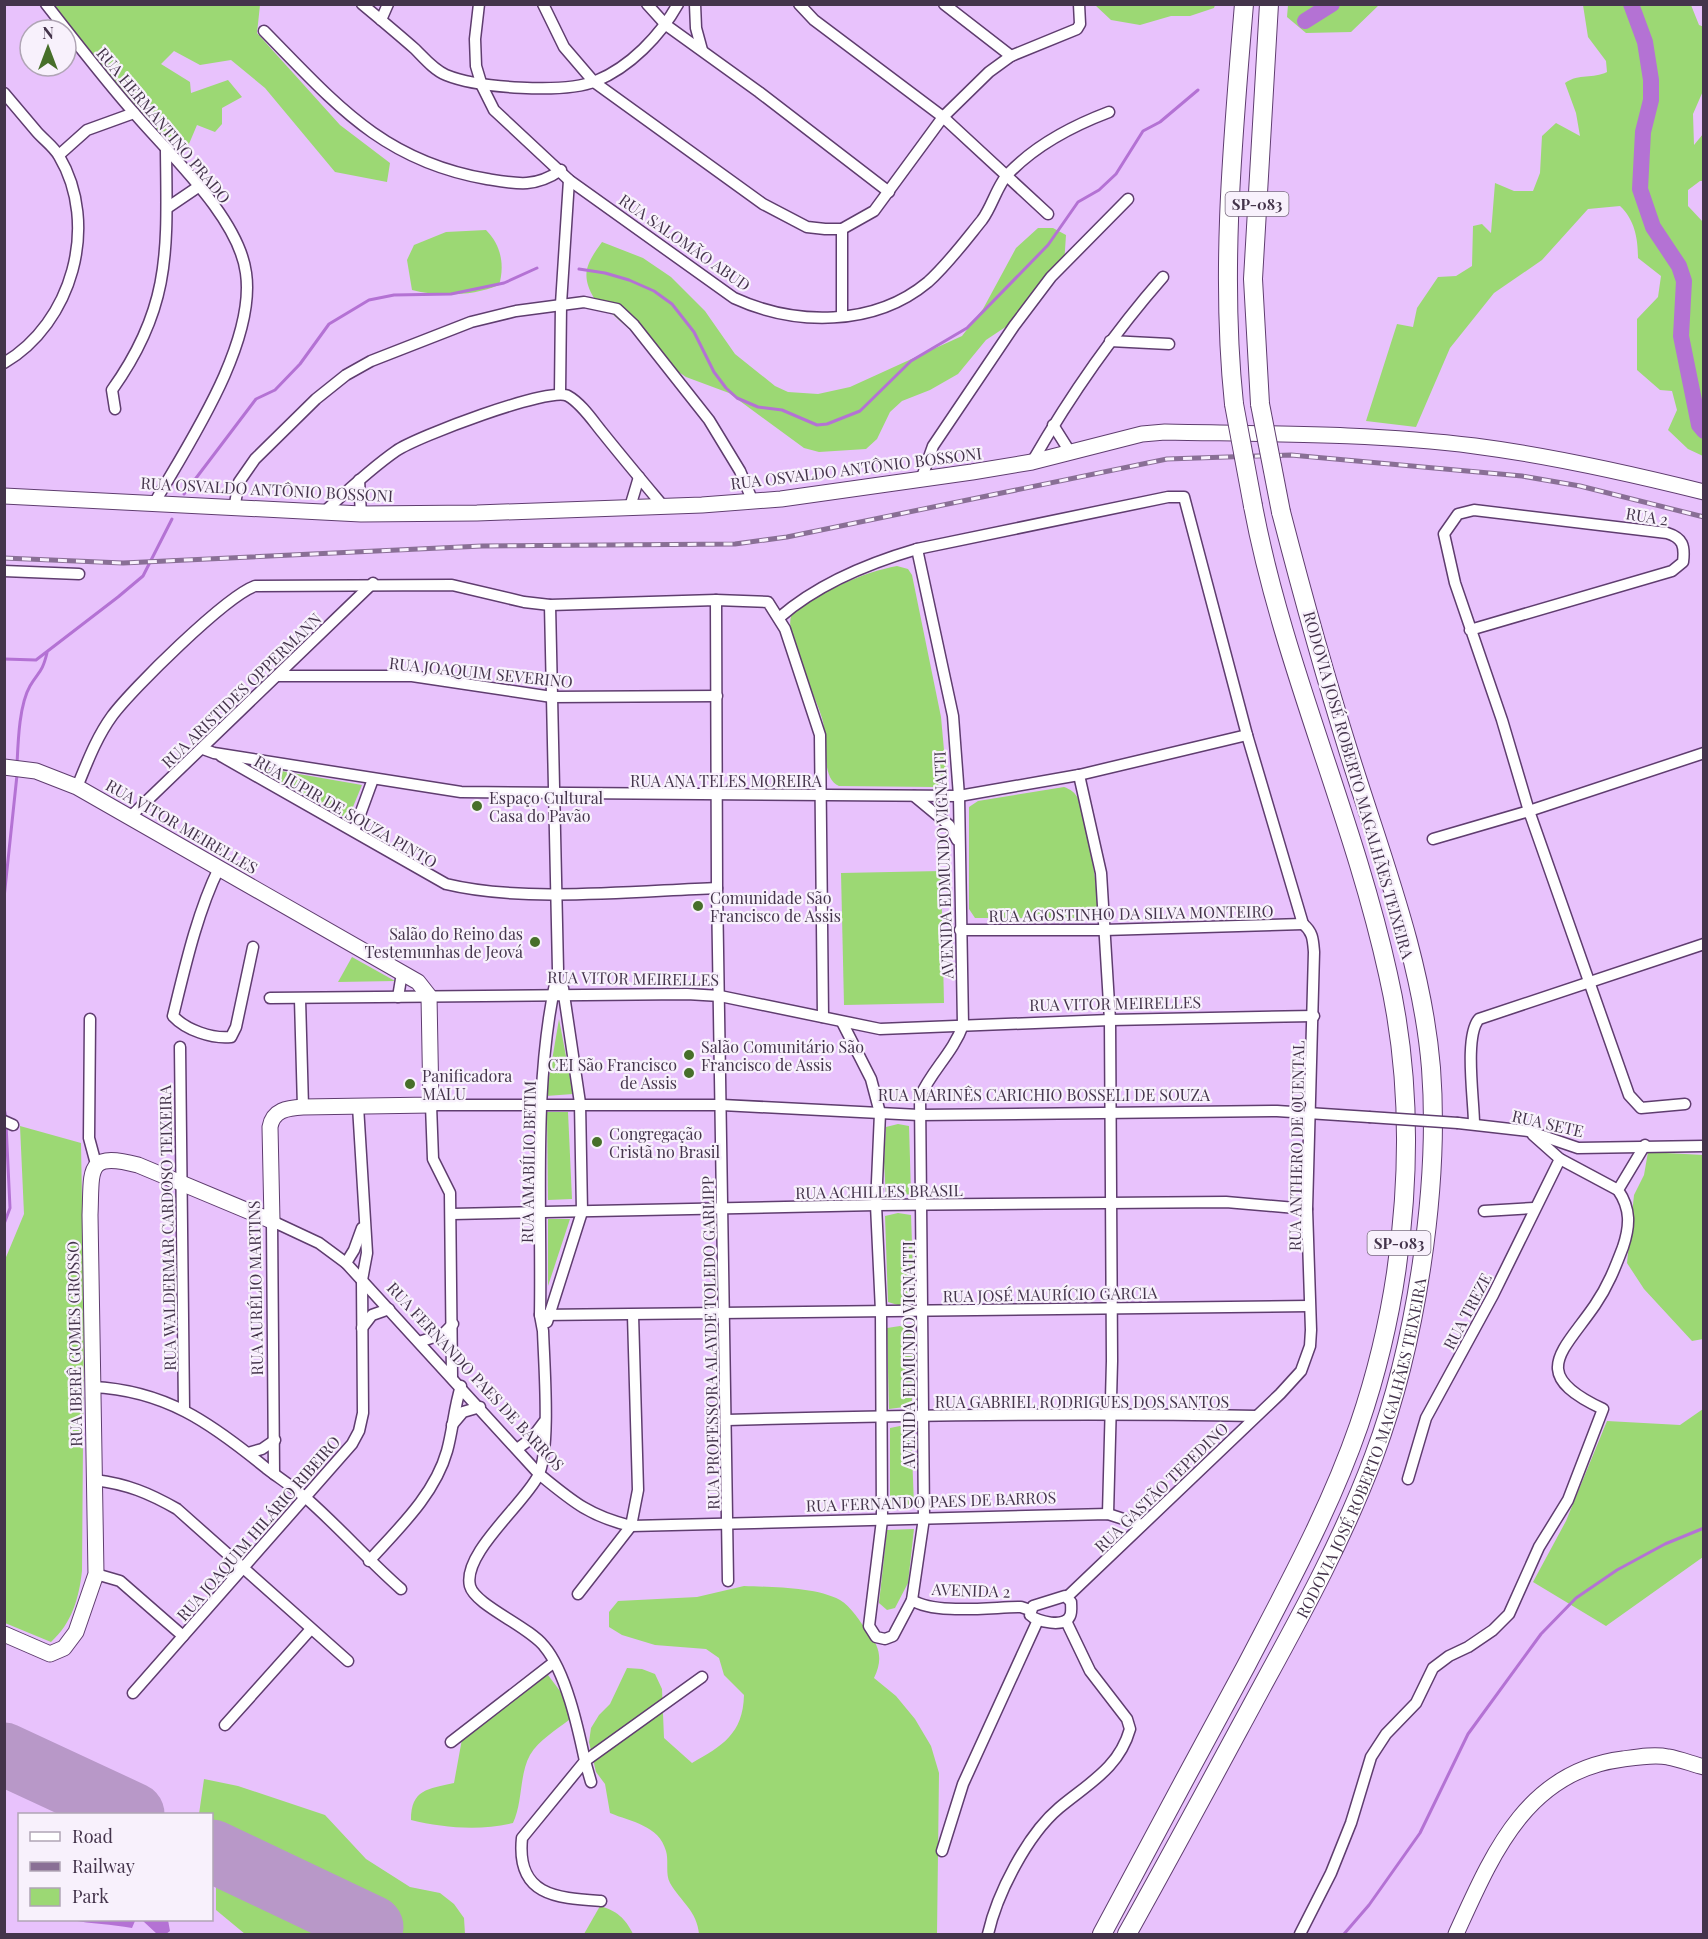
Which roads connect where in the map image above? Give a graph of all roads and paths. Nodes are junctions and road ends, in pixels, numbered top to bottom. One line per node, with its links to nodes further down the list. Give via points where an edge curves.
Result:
1 (46, 4): 23 (street, RUA HERMANTINO PRADO)
2 (362, 4): 14 (street)
3 (388, 4): 14 (street)
4 (479, 4): 20 (street, RUA SALOMÃO ABUD, via 475,39)
5 (543, 4): 19 (street, via 564,47)
6 (647, 4): 15 (street)
7 (678, 4): 15 (street)
8 (695, 4): 17 (street)
9 (799, 4): 24 (street, via 814,20)
10 (944, 4): 18 (street)
11 (1079, 4): 18 (street, via 1077,29)
12 (1244, 4): 211 (highway, RODOVIA JOSÉ ROBERTO MAGALHÃES TEIXEIRA / SP-083, bridge, via 1228,268 1234,404 1258,535 1388,974 1404,1076 1401,1230 1375,1369 1344,1466 1305,1554)
13 (1269, 4): 212 (highway, RODOVIA JOSÉ ROBERTO MAGALHÃES TEIXEIRA / SP-083, bridge, via 1253,279 1260,404 1281,512 1320,657 1394,892 1418,988 1431,1067 1428,1210 1404,1355 1374,1456 1305,1608)
14 (381, 20): 20 (street, via 445,75)
15 (666, 25): 17 (street); 19 (street, via 626,63)
16 (264, 31): 27 (street, via 339,108 389,146 425,164 465,175 527,184 544,182)
17 (702, 51): 31 (street)
18 (1011, 56): 24 (street)
19 (594, 82): 20 (street, via 542,87); 35 (street, via 788,219 807,227)
20 (482, 86): 27 (street, RUA SALOMÃO ABUD, via 494,110)
21 (7, 100): 26 (street)
22 (1109, 112): 28 (street, RUA SALOMÃO ABUD, via 1056,135)
23 (134, 113): 25 (street, RUA HERMANTINO PRADO); 26 (street, via 87,130)
24 (943, 117): 28 (street); 31 (street)
25 (166, 150): 30 (street, RUA HERMANTINO PRADO); 33 (street)
26 (59, 155): 41 (street, via 73,193 75,211 75,256 70,281 64,298 37,339)
27 (561, 170): 29 (street, RUA SALOMÃO ABUD)
28 (1007, 174): 34 (street, via 1015,186); 38 (street, RUA SALOMÃO ABUD, via 984,218 928,281 889,304)
29 (569, 180): 37 (street); 38 (street, RUA SALOMÃO ABUD, via 735,298 760,310 789,316)
30 (198, 187): 33 (street); 52 (street, RUA HERMANTINO PRADO, via 213,204 239,250 246,272 243,315 238,340 213,397)
31 (889, 192): 35 (street, via 874,211)
32 (1128, 199): 49 (street, via 1051,277 1014,326 933,446)
33 (167, 208): 43 (street, via 158,300 140,346 112,390)
34 (1048, 214)
35 (842, 229): 38 (street)
36 (1163, 277): 39 (street)
37 (561, 304): 42 (street); 53 (street, via 600,304 616,309 634,325 709,420 740,471); 56 (street, via 471,322 370,361 346,375 255,459 239,482)
38 (842, 316)
39 (1110, 341): 40 (street); 44 (street)
40 (1169, 344)
41 (4, 363)
42 (560, 393): 47 (street, via 587,413); 48 (street, via 487,413 413,441)
43 (115, 409)
44 (1053, 425): 45 (street); 46 (street)
45 (1070, 452): 46 (street, RUA OSVALDO ANTÔNIO BOSSONI); 50 (street, RUA OSVALDO ANTÔNIO BOSSONI, via 1165,432 1329,434 1485,447 1629,473)
46 (1032, 462): 49 (street, RUA OSVALDO ANTÔNIO BOSSONI)
47 (639, 477): 54 (street); 55 (street)
48 (359, 480): 57 (street); 58 (street)
49 (921, 480): 53 (street, RUA OSVALDO ANTÔNIO BOSSONI)
50 (1704, 492)
51 (4, 496): 52 (street, RUA OSVALDO ANTÔNIO BOSSONI)
52 (155, 502): 56 (street, RUA OSVALDO ANTÔNIO BOSSONI)
53 (753, 502): 54 (street, RUA OSVALDO ANTÔNIO BOSSONI)
54 (663, 506): 55 (street, RUA OSVALDO ANTÔNIO BOSSONI)
55 (630, 507): 58 (street, RUA OSVALDO ANTÔNIO BOSSONI)
56 (234, 509): 57 (street, RUA OSVALDO ANTÔNIO BOSSONI)
57 (323, 513): 58 (street, RUA OSVALDO ANTÔNIO BOSSONI)
58 (361, 514)
59 (917, 549): 65 (street, via 878,561 799,600); 70 (street, RUA ANTHERO DE QUENTAL, via 1168,496 1184,497); 81 (street, AVENIDA EDMUNDO VIGNATTI, via 953,716)
60 (4, 571): 61 (street)
61 (79, 574)
62 (373, 583): 64 (street, via 458,585); 67 (street, RUA ARISTIDES OPPERMANN); 76 (street, via 255,586 228,601 123,703 97,741)
63 (716, 600): 64 (street); 65 (street, via 768,602); 68 (street, RUA PROFESSORA ALAYDE TOLEDO GARLIPP)
64 (550, 605): 69 (street)
65 (780, 617): 79 (street, via 820,735)
66 (1470, 630): 66 (street, RUA 2, via 1444,534 1458,514 1474,510 1667,533 1677,536 1685,550 1683,562 1660,575); 82 (street)
67 (279, 676): 69 (street, RUA JOAQUIM SEVERINO, via 412,676); 71 (street, RUA ARISTIDES OPPERMANN)
68 (717, 696): 69 (street, RUA JOAQUIM SEVERINO); 77 (street, RUA PROFESSORA ALAYDE TOLEDO GARLIPP)
69 (552, 697): 78 (street)
70 (1247, 735): 74 (street, RUA ANA TELES MOREIRA); 90 (street, RUA ANTHERO DE QUENTAL)
71 (209, 751): 75 (street, RUA ANA TELES MOREIRA); 83 (street, RUA ARISTIDES OPPERMANN); 84 (street, RUA JUPIR DE SOUZA PINTO)
72 (1704, 753): 82 (street)
73 (7, 767): 76 (street, RUA VITOR MEIRELLES, via 32,771)
74 (1079, 775): 81 (street, RUA ANA TELES MOREIRA); 92 (street, via 1101,873)
75 (373, 779): 78 (street, RUA ANA TELES MOREIRA, via 461,792); 84 (street)
76 (77, 787): 83 (street, RUA VITOR MEIRELLES)
77 (717, 794): 78 (street, RUA ANA TELES MOREIRA); 79 (street, RUA ANA TELES MOREIRA); 88 (street, RUA PROFESSORA ALAYDE TOLEDO GARLIPP)
78 (556, 795): 89 (street)
79 (820, 796): 80 (street, RUA ANA TELES MOREIRA); 106 (street)
80 (914, 796): 81 (street, RUA ANA TELES MOREIRA); 86 (street, via 949,825)
81 (959, 796): 86 (street, AVENIDA EDMUNDO VIGNATTI)
82 (1529, 811): 85 (street); 97 (street)
83 (130, 817): 87 (street, RUA VITOR MEIRELLES)
84 (354, 831): 89 (street, RUA JUPIR DE SOUZA PINTO, via 446,884 466,889)
85 (1433, 839)
86 (959, 842): 91 (street, AVENIDA EDMUNDO VIGNATTI)
87 (219, 868): 94 (street, via 177,1000 173,1016 178,1022 221,1038 231,1037); 96 (street, RUA VITOR MEIRELLES)
88 (717, 888): 89 (street, RUA JUPIR DE SOUZA PINTO); 101 (street, RUA PROFESSORA ALAYDE TOLEDO GARLIPP)
89 (558, 893): 95 (street)
90 (1303, 924): 92 (street, RUA AGOSTINHO DA SILVA MONTEIRO); 105 (street, RUA ANTHERO DE QUENTAL, via 1313,938)
91 (960, 930): 92 (street, RUA AGOSTINHO DA SILVA MONTEIRO); 110 (street, AVENIDA EDMUNDO VIGNATTI)
92 (1104, 930): 108 (street)
93 (1704, 944): 97 (street)
94 (253, 947)
95 (558, 970): 98 (street); 99 (street, RUA AMABÍLIO BETIM)
96 (402, 973): 100 (street, RUA VITOR MEIRELLES, via 418,982); 102 (street)
97 (1591, 984): 114 (street, via 1629,1095 1636,1105 1647,1109); 125 (street, via 1479,1019 1471,1040)
98 (565, 994): 99 (street, RUA VITOR MEIRELLES); 101 (street, RUA VITOR MEIRELLES); 112 (street)
99 (552, 995): 100 (street, RUA VITOR MEIRELLES); 113 (street, RUA AMABÍLIO BETIM)
100 (429, 996): 102 (street); 115 (street)
101 (720, 996): 106 (street, RUA VITOR MEIRELLES); 116 (street, RUA PROFESSORA ALAYDE TOLEDO GARLIPP)
102 (398, 997): 104 (street)
103 (270, 998): 104 (street)
104 (300, 999): 118 (street)
105 (1314, 1016): 108 (street, RUA VITOR MEIRELLES); 122 (street, RUA ANTHERO DE QUENTAL)
106 (824, 1017): 109 (street, RUA VITOR MEIRELLES)
107 (90, 1019): 130 (street, RUA IBERÊ GOMES GROSSO, via 89,1138)
108 (1110, 1020): 110 (street, RUA VITOR MEIRELLES); 120 (street)
109 (842, 1022): 110 (street, RUA VITOR MEIRELLES, via 880,1029); 121 (street, AVENIDA EDMUNDO VIGNATTI, via 874,1086)
110 (963, 1025): 123 (street, AVENIDA EDMUNDO VIGNATTI, via 958,1040 926,1083)
111 (180, 1047): 131 (street, RUA WALDERMAR CARDOSO TEIXEIRA)
112 (580, 1103): 113 (street, RUA MARINÊS CARICHIO BOSSELI DE SOUZA); 116 (street, RUA MARINÊS CARICHIO BOSSELI DE SOUZA); 141 (street)
113 (541, 1104): 115 (street, RUA MARINÊS CARICHIO BOSSELI DE SOUZA); 140 (street, RUA AMABÍLIO BETIM)
114 (1685, 1104)
115 (431, 1105): 117 (street, RUA MARINÊS CARICHIO BOSSELI DE SOUZA); 142 (street, via 433,1159 450,1193)
116 (722, 1105): 121 (street, RUA MARINÊS CARICHIO BOSSELI DE SOUZA); 137 (street, RUA PROFESSORA ALAYDE TOLEDO GARLIPP)
117 (358, 1106): 118 (street, RUA MARINÊS CARICHIO BOSSELI DE SOUZA); 144 (street, RUA JOAQUIM HILÁRIO RIBEIRO)
118 (303, 1107): 119 (street, RUA MARINÊS CARICHIO BOSSELI DE SOUZA)
119 (287, 1108): 143 (street, RUA AURÉLIO MARTINS, via 272,1119 270,1127)
120 (1110, 1112): 122 (street, RUA MARINÊS CARICHIO BOSSELI DE SOUZA); 123 (street, RUA MARINÊS CARICHIO BOSSELI DE SOUZA); 133 (street)
121 (880, 1113): 123 (street, RUA MARINÊS CARICHIO BOSSELI DE SOUZA); 134 (street, AVENIDA EDMUNDO VIGNATTI)
122 (1309, 1114): 124 (street, RUA MARINÊS CARICHIO BOSSELI DE SOUZA, bridge); 138 (street, RUA ANTHERO DE QUENTAL)
123 (919, 1115): 135 (street, AVENIDA EDMUNDO VIGNATTI)
124 (1458, 1123): 125 (street, RUA SETE)
125 (1474, 1124): 126 (street, RUA SETE)
126 (1528, 1131): 127 (street, RUA SETE, via 1578,1148); 129 (street)
127 (1645, 1145): 128 (street, RUA SETE); 132 (street)
128 (1704, 1146)
129 (1560, 1159): 132 (street); 136 (street, RUA TREZE)
130 (96, 1164): 131 (street, RUA FERNANDO PAES DE BARROS, via 116,1159); 161 (street, RUA IBERÊ GOMES GROSSO, via 90,1215)
131 (181, 1185): 143 (street, RUA FERNANDO PAES DE BARROS); 163 (street, RUA WALDERMAR CARDOSO TEIXEIRA)
132 (1618, 1190): 213 (street, via 1628,1203 1626,1236 1611,1280 1559,1356 1562,1379 1577,1397 1603,1409 1568,1500 1539,1547 1509,1614 1493,1630 1433,1668 1416,1703 1371,1757 1351,1823)
133 (1110, 1204): 135 (street, RUA ACHILLES BRASIL); 138 (street, RUA ACHILLES BRASIL, via 1226,1202); 148 (street)
134 (876, 1205): 135 (street, RUA ACHILLES BRASIL); 137 (street, RUA ACHILLES BRASIL); 150 (street, AVENIDA EDMUNDO VIGNATTI)
135 (922, 1206): 151 (street, AVENIDA EDMUNDO VIGNATTI)
136 (1534, 1208): 139 (street); 176 (street, RUA TREZE, via 1493,1295 1426,1418)
137 (724, 1209): 141 (street, RUA ACHILLES BRASIL); 152 (street, RUA PROFESSORA ALAYDE TOLEDO GARLIPP)
138 (1307, 1209): 147 (street, RUA ANTHERO DE QUENTAL)
139 (1484, 1211)
140 (542, 1212): 141 (street, RUA ACHILLES BRASIL); 142 (street, RUA ACHILLES BRASIL); 153 (street, RUA AMABÍLIO BETIM)
141 (582, 1212): 153 (street)
142 (452, 1214): 155 (street)
143 (272, 1221): 145 (street, RUA FERNANDO PAES DE BARROS, via 319,1243); 171 (street, RUA AURÉLIO MARTINS)
144 (364, 1222): 145 (street, RUA JOAQUIM HILÁRIO RIBEIRO); 146 (street, RUA JOAQUIM HILÁRIO RIBEIRO, via 367,1253)
145 (346, 1263): 146 (street, RUA FERNANDO PAES DE BARROS)
146 (362, 1280): 149 (street, RUA FERNANDO PAES DE BARROS); 156 (street, RUA JOAQUIM HILÁRIO RIBEIRO)
147 (1309, 1306): 148 (street, RUA JOSÉ MAURÍCIO GARCIA); 158 (street, RUA ANTHERO DE QUENTAL, via 1310,1346)
148 (1111, 1308): 151 (street, RUA JOSÉ MAURÍCIO GARCIA); 164 (street)
149 (389, 1309): 156 (street, via 372,1315); 157 (street, RUA FERNANDO PAES DE BARROS)
150 (881, 1311): 151 (street, RUA JOSÉ MAURÍCIO GARCIA); 152 (street, RUA JOSÉ MAURÍCIO GARCIA); 165 (street, AVENIDA EDMUNDO VIGNATTI)
151 (923, 1311): 166 (street, AVENIDA EDMUNDO VIGNATTI)
152 (725, 1314): 154 (street, RUA JOSÉ MAURÍCIO GARCIA); 168 (street, RUA PROFESSORA ALAYDE TOLEDO GARLIPP)
153 (545, 1316): 154 (street, RUA JOSÉ MAURÍCIO GARCIA); 169 (street, RUA AMABÍLIO BETIM)
154 (633, 1316): 184 (street, via 638,1490)
155 (453, 1324): 157 (street, via 443,1334); 159 (street)
156 (362, 1329): 178 (street, RUA JOAQUIM HILÁRIO RIBEIRO, via 363,1413 359,1431)
157 (419, 1342): 159 (street, RUA FERNANDO PAES DE BARROS)
158 (1301, 1371): 167 (street, RUA GASTÃO TEPEDINO)
159 (452, 1377): 160 (street, RUA FERNANDO PAES DE BARROS)
160 (460, 1386): 162 (street, RUA FERNANDO PAES DE BARROS); 170 (street)
161 (92, 1387): 163 (street, via 149,1395); 177 (street, RUA IBERÊ GOMES GROSSO)
162 (480, 1407): 170 (street, via 463,1412); 172 (street, RUA FERNANDO PAES DE BARROS)
163 (184, 1409): 173 (street)
164 (1110, 1414): 166 (street, RUA GABRIEL RODRIGUES DOS SANTOS); 167 (street, RUA GABRIEL RODRIGUES DOS SANTOS); 179 (street)
165 (882, 1416): 166 (street, RUA GABRIEL RODRIGUES DOS SANTOS); 168 (street, RUA GABRIEL RODRIGUES DOS SANTOS); 181 (street, AVENIDA EDMUNDO VIGNATTI)
166 (924, 1416): 180 (street, AVENIDA EDMUNDO VIGNATTI)
167 (1256, 1416): 183 (street, RUA GASTÃO TEPEDINO)
168 (727, 1420): 182 (street, RUA PROFESSORA ALAYDE TOLEDO GARLIPP)
169 (544, 1422): 172 (street); 175 (street, RUA AMABÍLIO BETIM, via 545,1444)
170 (452, 1425): 185 (street, via 447,1453 423,1499)
171 (275, 1440): 173 (street); 174 (street, RUA AURÉLIO MARTINS)
172 (517, 1449): 175 (street, RUA FERNANDO PAES DE BARROS)
173 (248, 1453): 174 (street)
174 (274, 1474): 178 (street)
175 (539, 1474): 184 (street, RUA FERNANDO PAES DE BARROS, via 603,1519); 200 (street, RUA AMABÍLIO BETIM, via 472,1562 470,1585 473,1594 484,1603 527,1629 545,1647)
176 (1408, 1479)
177 (95, 1480): 186 (street, via 133,1486 177,1509); 187 (street, RUA IBERÊ GOMES GROSSO)
178 (305, 1497): 185 (street); 186 (street, RUA JOAQUIM HILÁRIO RIBEIRO)
179 (1107, 1514): 180 (street, RUA FERNANDO PAES DE BARROS); 183 (street, RUA FERNANDO PAES DE BARROS)
180 (924, 1518): 181 (street, RUA FERNANDO PAES DE BARROS); 192 (street, AVENIDA EDMUNDO VIGNATTI)
181 (882, 1520): 182 (street, RUA FERNANDO PAES DE BARROS); 192 (street, AVENIDA EDMUNDO VIGNATTI, via 869,1621 873,1634 885,1639 893,1636)
182 (727, 1524): 184 (street, RUA FERNANDO PAES DE BARROS); 188 (street, RUA PROFESSORA ALAYDE TOLEDO GARLIPP)
183 (1142, 1525): 191 (street, RUA GASTÃO TEPEDINO)
184 (631, 1526): 190 (street)
185 (369, 1561): 189 (street)
186 (243, 1568): 196 (street); 198 (street, RUA JOAQUIM HILÁRIO RIBEIRO)
187 (96, 1574): 197 (street, RUA IBERÊ GOMES GROSSO, via 75,1632 64,1648 50,1654); 198 (street, via 120,1581)
188 (728, 1581)
189 (401, 1589)
190 (578, 1594)
191 (1067, 1597): 193 (street); 195 (street, via 1071,1613)
192 (912, 1600): 193 (street, AVENIDA 2, via 953,1608)
193 (1030, 1610): 194 (street)
194 (1038, 1620): 195 (street); 208 (street, via 963,1784)
195 (1066, 1621): 210 (street, via 1090,1671 1130,1729 1122,1752 1107,1771 1058,1809 1032,1839 999,1900)
196 (311, 1629): 199 (street); 203 (street)
197 (4, 1634)
198 (183, 1636): 202 (street, RUA JOAQUIM HILÁRIO RIBEIRO)
199 (348, 1661)
200 (553, 1663): 204 (street); 205 (street, RUA AMABÍLIO BETIM, via 571,1707)
201 (702, 1677): 205 (street)
202 (134, 1693)
203 (225, 1725)
204 (451, 1742)
205 (585, 1761): 207 (street, RUA AMABÍLIO BETIM); 209 (street, via 529,1826 521,1849 527,1876 536,1888 558,1897)
206 (1704, 1767): 214 (street, via 1666,1756 1602,1761 1541,1792 1516,1821 1474,1894)
207 (591, 1782)
208 (942, 1851)
209 (602, 1901)
210 (988, 1935)
211 (1102, 1935)
212 (1128, 1935)
213 (1300, 1935)
214 (1456, 1935)

